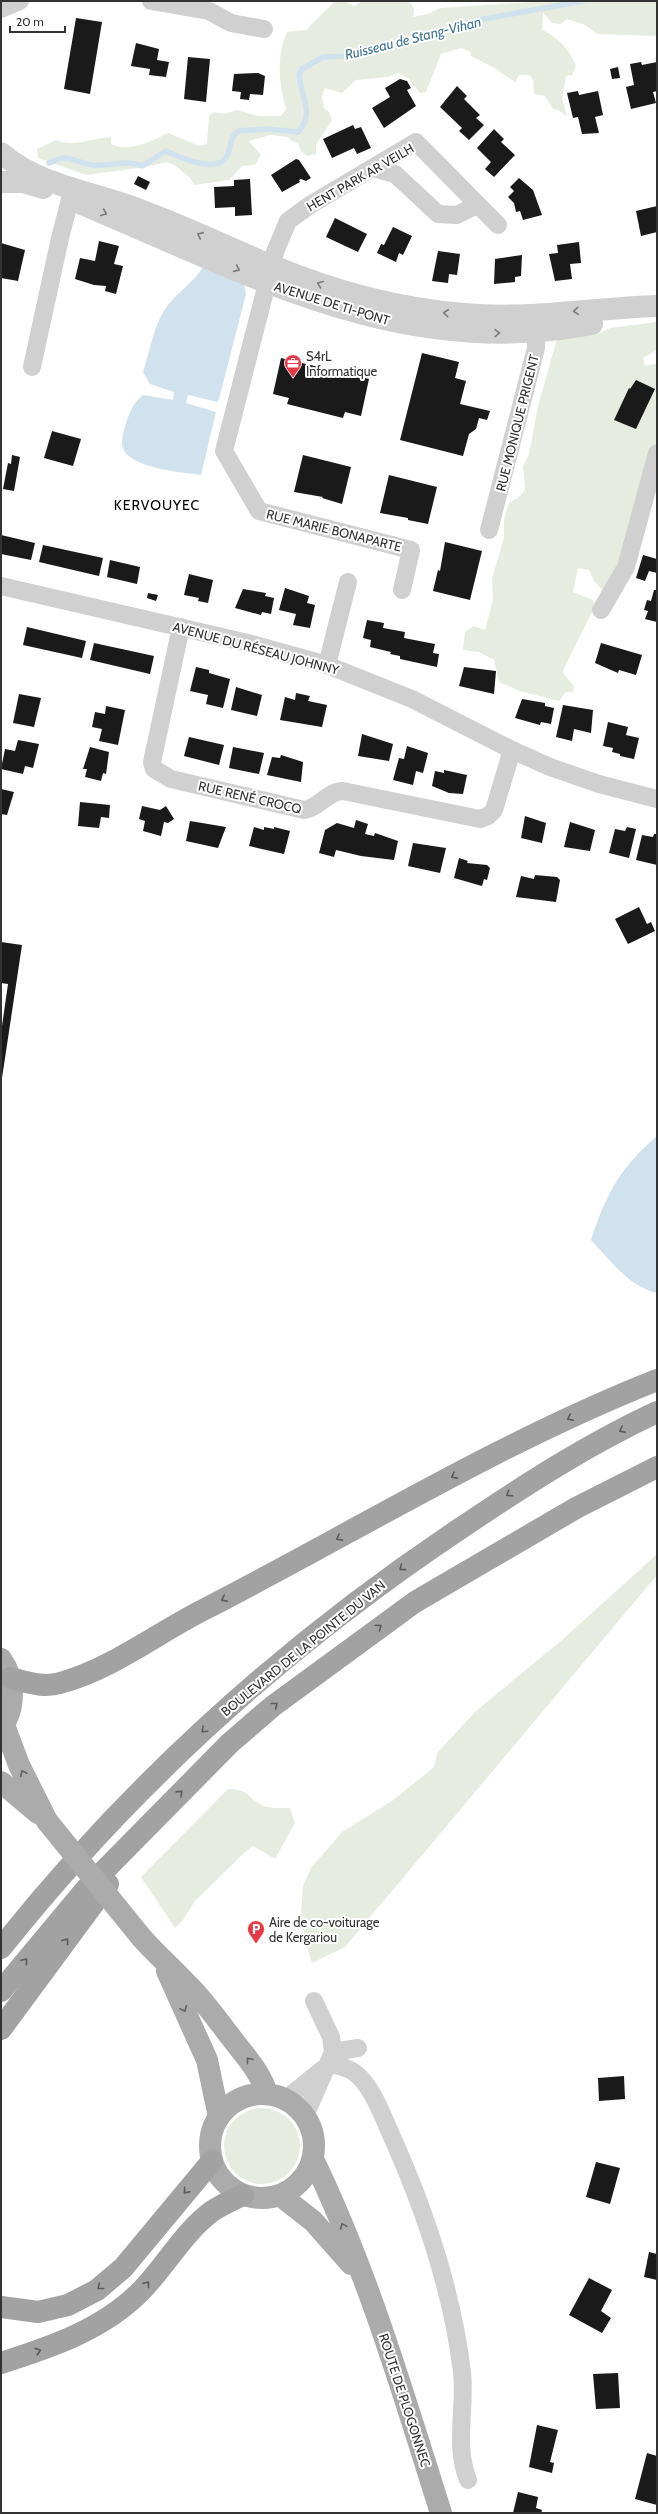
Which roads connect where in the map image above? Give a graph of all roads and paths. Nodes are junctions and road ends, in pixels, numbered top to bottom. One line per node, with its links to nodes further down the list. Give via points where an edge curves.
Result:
1 (20, 1): 3 (street)
2 (151, 1): 4 (street, via 209,11 232,23)
3 (1, 9)
4 (264, 29)
5 (1, 153): 8 (street, AVENUE DE TI-PONT, via 25,170)
6 (373, 168): 9 (street, HENT PARK AR VEILH, via 395,174 438,214 457,215); 9 (street, HENT PARK AR VEILH, via 416,142); 11 (street, HENT PARK AR VEILH, via 288,221)
7 (1, 182): 8 (street, AVENUE DE TI-PONT, via 23,182)
8 (72, 193): 11 (street, AVENUE DE TI-PONT); 14 (street)
9 (477, 205): 10 (street, HENT PARK AR VEILH)
10 (498, 225)
11 (269, 274): 13 (street, AVENUE DE TI-PONT, via 349,311 421,328 480,334); 19 (street, RUE MARIE BONAPARTE, via 224,451 259,510 411,550)
12 (657, 307): 13 (street, AVENUE DE TI-PONT, via 587,325)
13 (538, 323): 16 (street, RUE MONIQUE PRIGENT)
14 (32, 367)
15 (657, 453): 20 (street, via 626,568)
16 (489, 530)
17 (348, 582): 22 (street)
18 (1, 586): 21 (street, AVENUE DU RÉSEAU JOHNNY)
19 (402, 590)
20 (601, 610)
21 (181, 627): 22 (street, AVENUE DU RÉSEAU JOHNNY); 23 (street, RUE RENÉ CROCQ, via 152,762 154,769 171,779 304,810 342,791 480,819 494,810)
22 (327, 665): 23 (street, AVENUE DU RÉSEAU JOHNNY, via 412,699)
23 (512, 750): 24 (street, AVENUE DU RÉSEAU JOHNNY, via 580,778)
24 (657, 799)
25 (657, 1380): 29 (highway, one-way to 29, via 593,1407 491,1457 198,1612 96,1670 49,1686)
26 (657, 1412): 34 (highway, BOULEVARD DE LA POINTE DU VAN, one-way to 34, via 603,1439 511,1493 417,1556 271,1670 137,1794 59,1878)
27 (657, 1467): 32 (highway, BOULEVARD DE LA POINTE DU VAN, one-way to 27, via 230,1743 273,1706 415,1602 576,1508)
28 (1, 1659): 29 (main road)
29 (10, 1678): 30 (main road, via 10,1710)
30 (2, 1726): 33 (main road, one-way to 30)
31 (1, 1782): 33 (main road)
32 (162, 1810): 36 (highway, BOULEVARD DE LA POINTE DU VAN, one-way to 32, via 86,1889); 38 (highway, one-way to 32)
33 (47, 1821): 35 (main road, bridge)
34 (1, 1948)
35 (162, 1961): 41 (main road, one-way to 35, via 187,1983); 43 (main road, one-way to 43, via 207,2060)
36 (1, 1991)
37 (314, 2001): 40 (street, via 331,2037)
38 (1, 2029)
39 (358, 2048): 40 (street)
40 (331, 2058): 41 (street); 42 (street); 51 (street, via 355,2072 374,2098 400,2156 424,2220 444,2282 459,2354 463,2390 460,2445)
41 (277, 2097): 42 (main road); 43 (main road, via 252,2095 239,2099)
42 (305, 2116): 44 (main road, via 313,2137)
43 (218, 2117): 45 (main road, via 211,2138)
44 (313, 2159): 47 (main road, via 302,2181); 48 (main road, one-way to 44, via 360,2263)
45 (212, 2161): 46 (main road, via 219,2176 229,2187); 49 (highway, one-way to 49, via 123,2268 97,2290 68,2305 38,2312)
46 (243, 2195): 47 (main road, via 255,2198); 50 (highway, one-way to 46, via 46,2349 104,2322 141,2291 185,2238 210,2213)
47 (281, 2196): 48 (main road, via 326,2234 356,2270)
48 (367, 2288): 52 (main road, ROUTE DE PLOGONNEC, via 396,2367)
49 (1, 2307)
50 (1, 2363)
51 (468, 2480)
52 (441, 2513)

